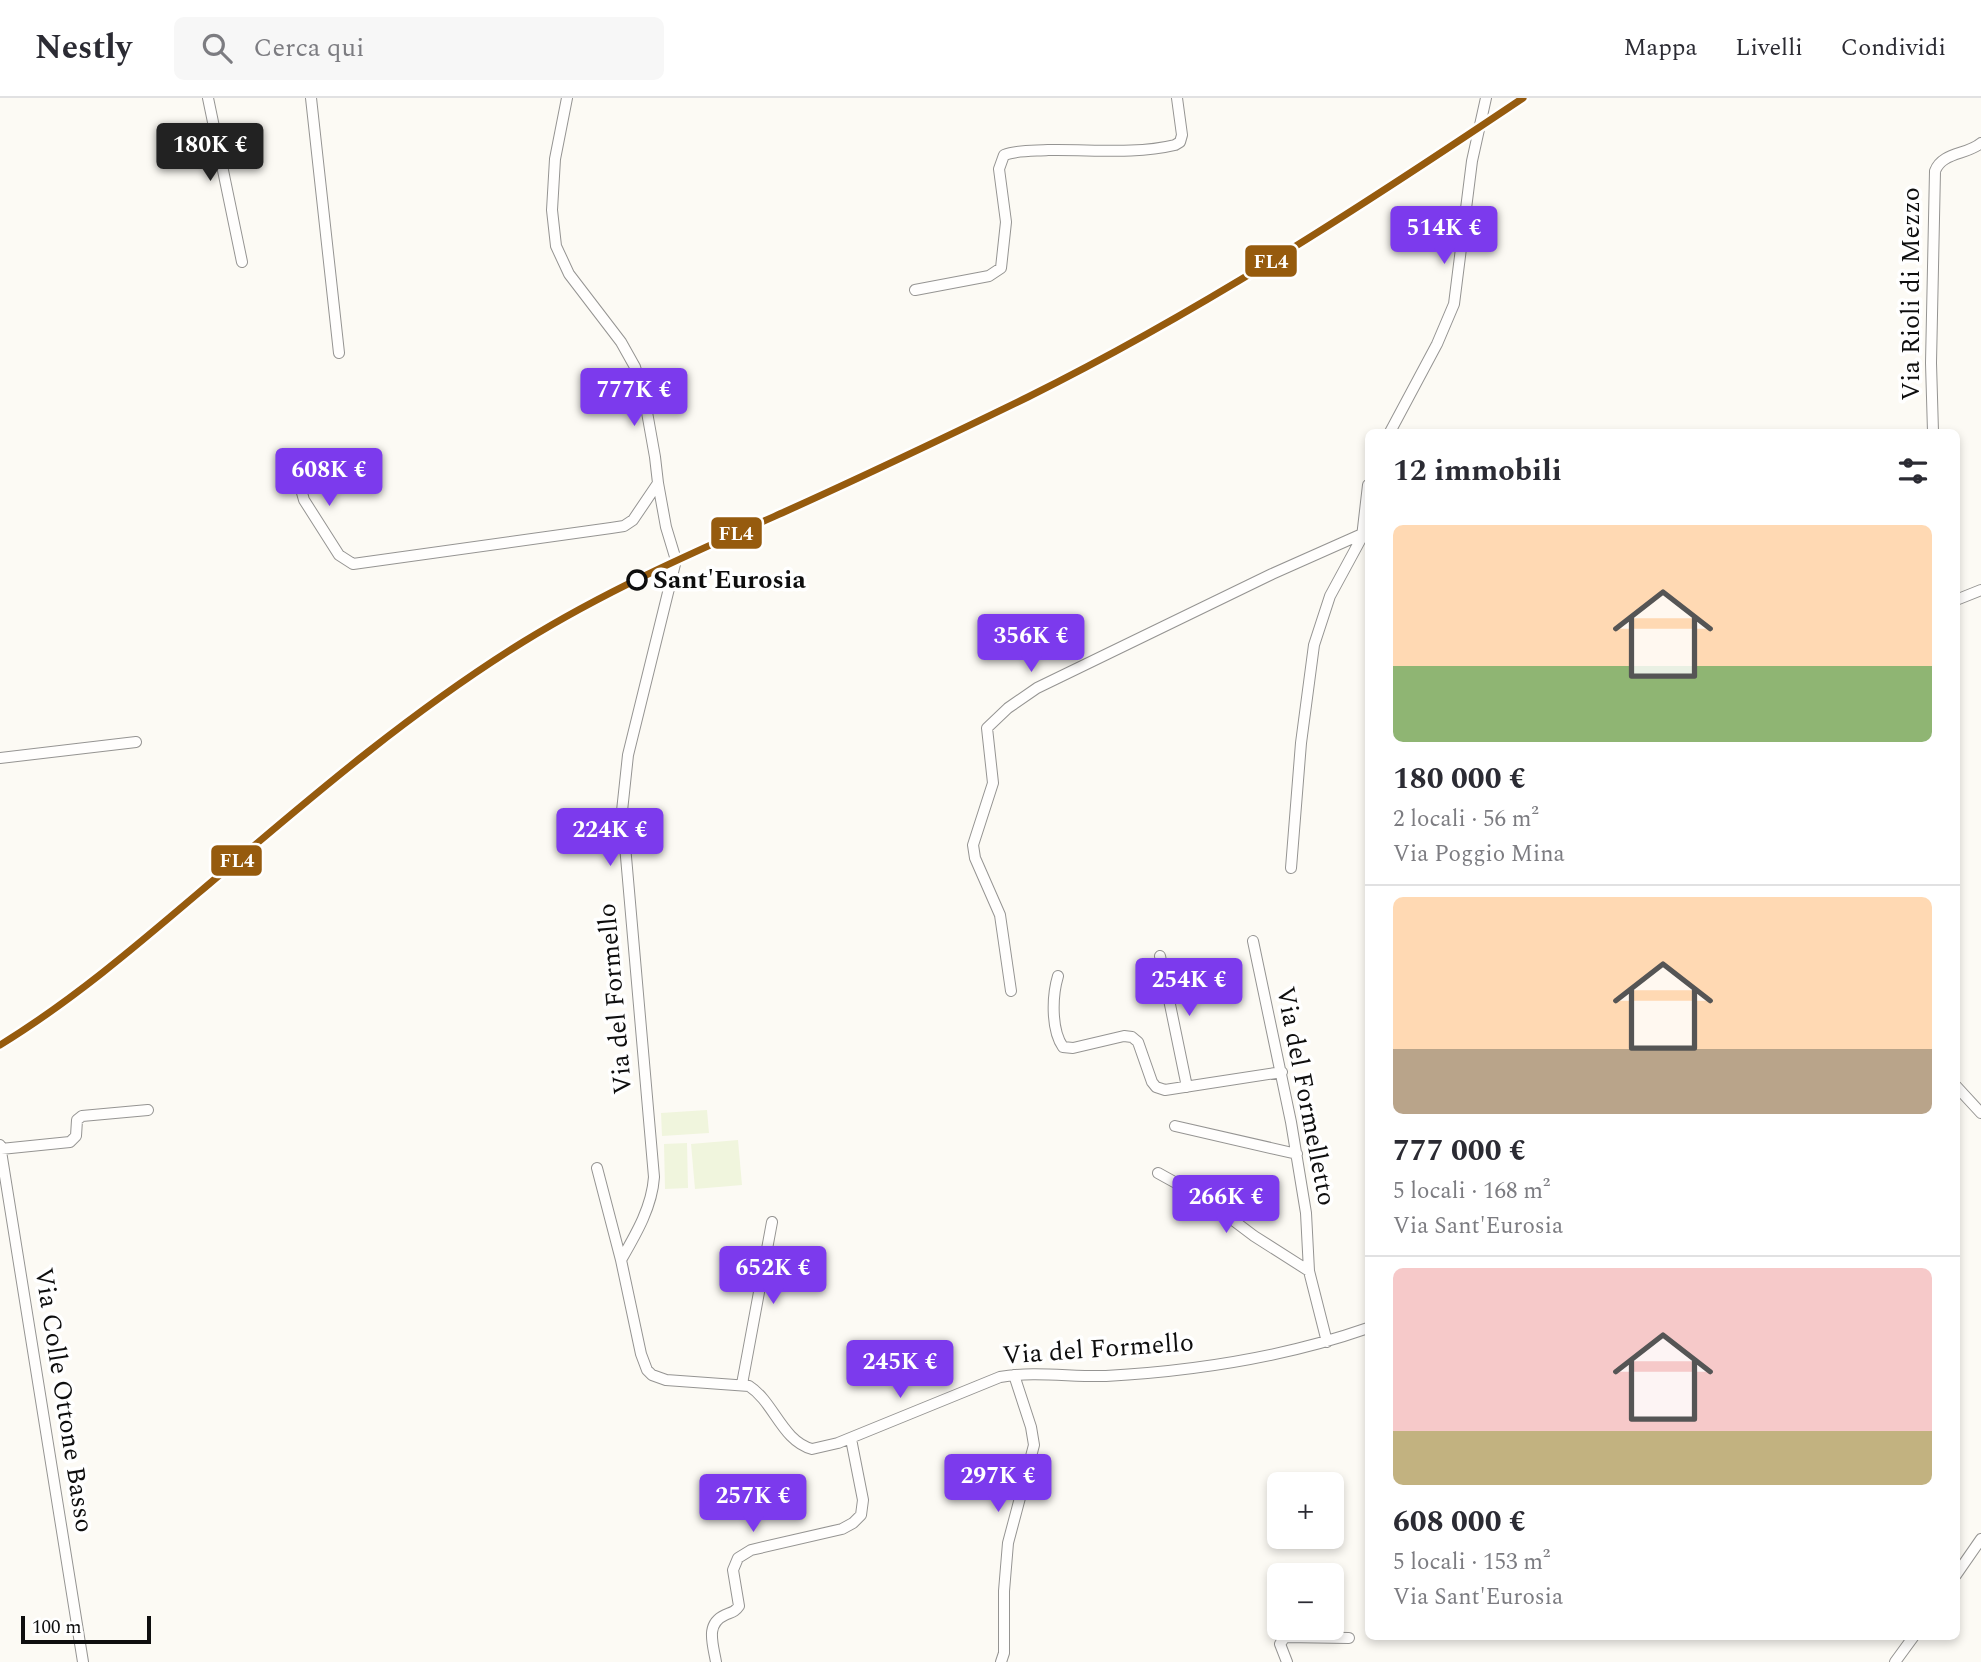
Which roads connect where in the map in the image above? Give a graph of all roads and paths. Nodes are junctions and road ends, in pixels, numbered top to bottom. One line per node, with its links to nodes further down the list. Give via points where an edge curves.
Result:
1 (208, 98): 7 (street)
2 (311, 98): 9 (street)
3 (567, 98): 13 (street, Via del Formello, via 555,164 552,210 556,246 566,271 637,372)
4 (1177, 98): 8 (street, via 1182,135 1175,145 1004,155 999,169 1006,227 1000,268 989,276)
5 (1486, 98): 10 (street, via 1473,151 1454,304)
6 (1981, 143): 11 (street, Via Rioli di Mezzo, via 1943,159 1934,171)
7 (242, 261)
8 (915, 290)
9 (339, 353)
10 (1392, 429)
11 (1933, 429)
12 (295, 468): 13 (street, via 307,504 341,558 356,564 619,527 633,520)
13 (658, 482): 36 (street, Via del Formello, via 676,560 628,755 622,807 654,1181 643,1219)
14 (1365, 514): 15 (street)
15 (1363, 534): 20 (street, via 1330,596 1314,645); 24 (street, via 1037,688 988,726 993,783 973,849 1000,915)
16 (1981, 590): 17 (street)
17 (1960, 598)
18 (136, 742): 19 (street)
19 (0, 758)
20 (1291, 868)
21 (1253, 942): 25 (street, Via del Formelletto)
22 (1160, 956): 26 (street)
23 (1058, 976): 26 (street, via 1053,1007 1063,1048 1132,1037 1155,1086 1165,1090)
24 (1012, 991)
25 (1282, 1072): 26 (street); 32 (street, Via del Formelletto)
26 (1187, 1087)
27 (1960, 1090): 29 (street)
28 (148, 1110): 31 (street, via 82,1116 70,1142)
29 (1981, 1113)
30 (1175, 1126): 32 (street)
31 (0, 1147): 47 (street, Via Colle Ottone Basso)
32 (1297, 1154): 37 (street, Via del Formelletto)
33 (597, 1168): 36 (street)
34 (1158, 1173): 37 (street, via 1210,1202)
35 (772, 1222): 41 (street)
36 (621, 1260): 41 (street, via 641,1354 650,1373 675,1381)
37 (1310, 1271): 39 (street, Via del Formelletto)
38 (1365, 1329): 39 (street, Via del Formello)
39 (1327, 1342): 40 (street, Via del Formello, via 1280,1354 1132,1374)
40 (1014, 1375): 42 (street, Via del Formello, via 985,1381); 49 (street, via 1034,1445 1008,1543)
41 (742, 1384): 42 (street, Via del Formello, via 758,1393 792,1437 806,1447 821,1448)
42 (851, 1438): 48 (street, via 863,1500 861,1515 845,1528 751,1550 738,1558 733,1570 740,1606 712,1626)
43 (1981, 1539): 44 (street)
44 (1960, 1570)
45 (1349, 1638): 50 (street, via 1285,1637 1280,1644)
46 (1911, 1640): 51 (street)
47 (83, 1662)
48 (716, 1662)
49 (1002, 1662)
50 (1287, 1662)
51 (1895, 1662)

